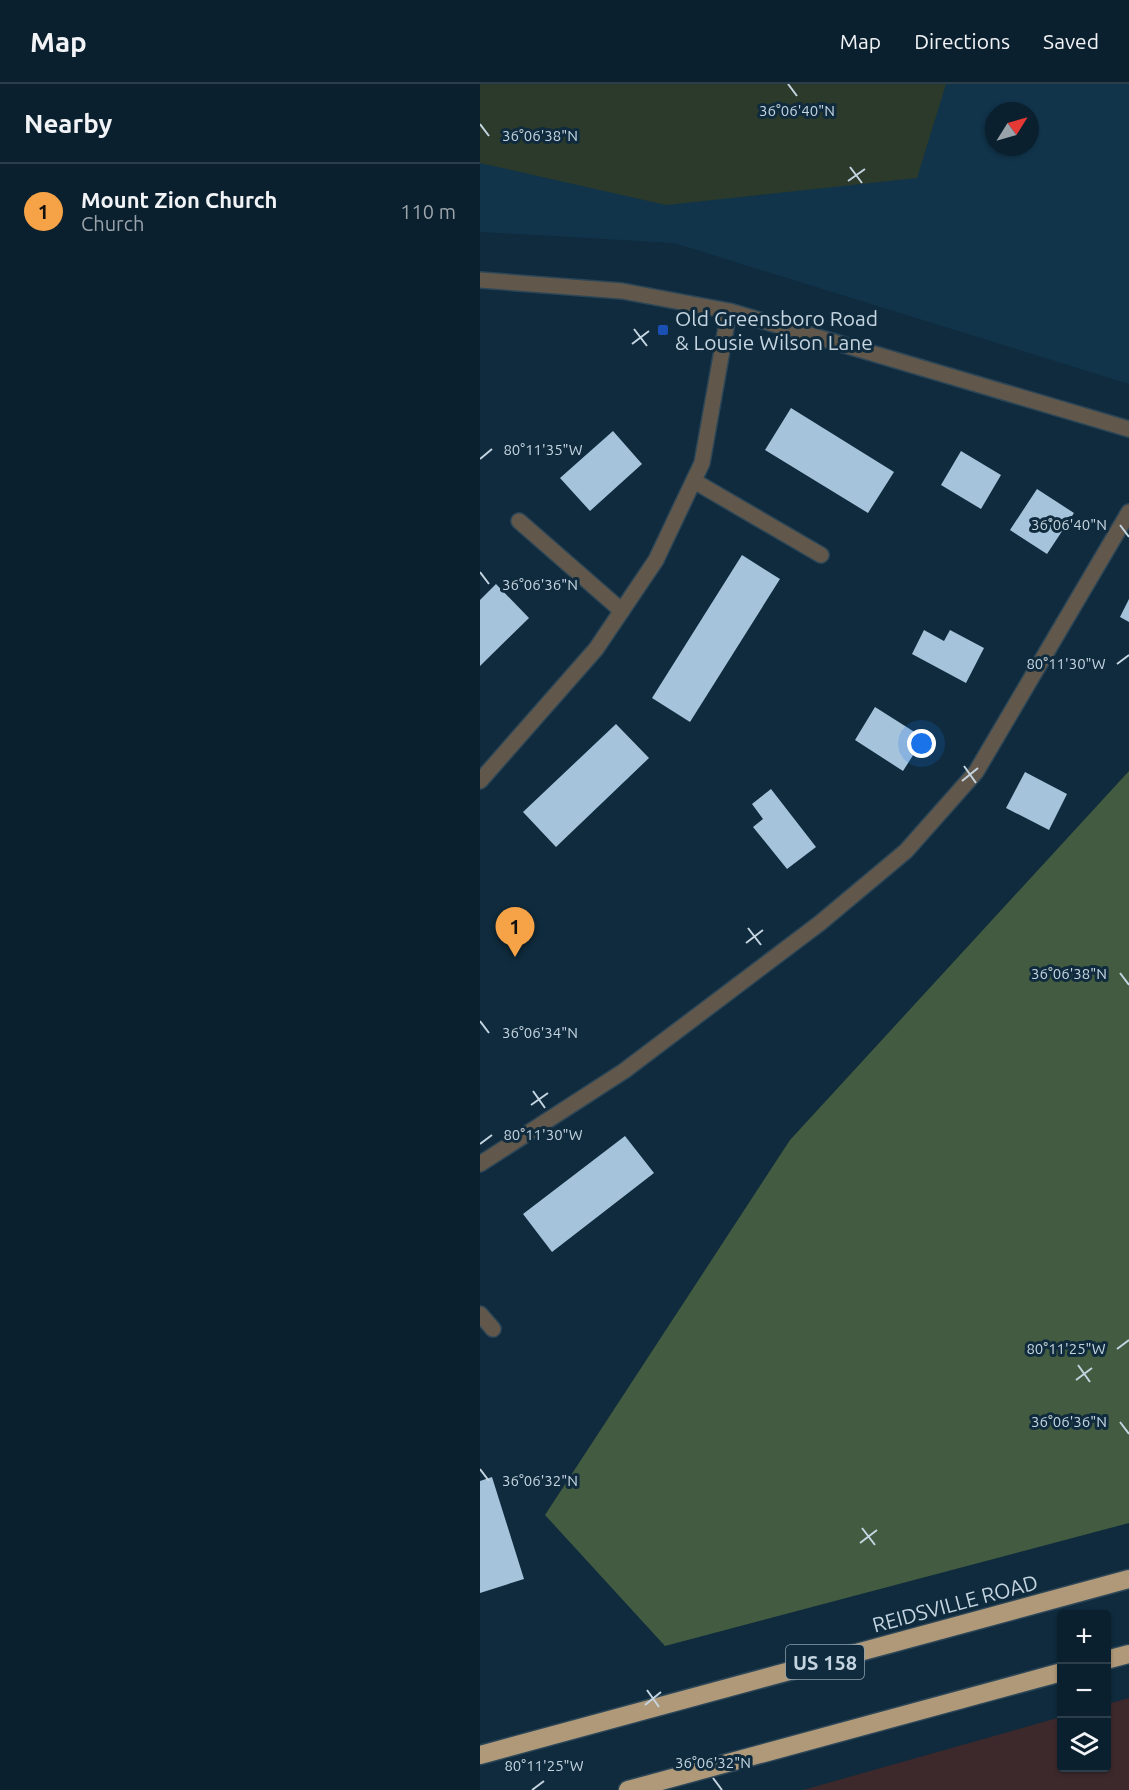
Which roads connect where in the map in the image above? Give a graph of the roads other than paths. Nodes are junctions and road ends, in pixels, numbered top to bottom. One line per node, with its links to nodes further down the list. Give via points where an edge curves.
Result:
1 (480, 280): 2 (street, via 622,291)
2 (729, 311): 3 (street); 4 (street, via 702,463)
3 (1129, 429)
4 (694, 481): 7 (street); 8 (street, via 656,560)
5 (1129, 512): 10 (street, via 976,772 906,852 820,923 624,1071)
6 (519, 521): 8 (street)
7 (821, 555)
8 (622, 611): 9 (street, via 596,649)
9 (480, 781)
10 (480, 1164)
11 (480, 1314): 12 (street)
12 (493, 1329)
13 (1129, 1579): 17 (highway, REIDSVILLE ROAD / US 158)
14 (1129, 1654): 15 (highway)
15 (1111, 1659)
16 (1057, 1673): 18 (highway)
17 (480, 1755)
18 (628, 1790)

